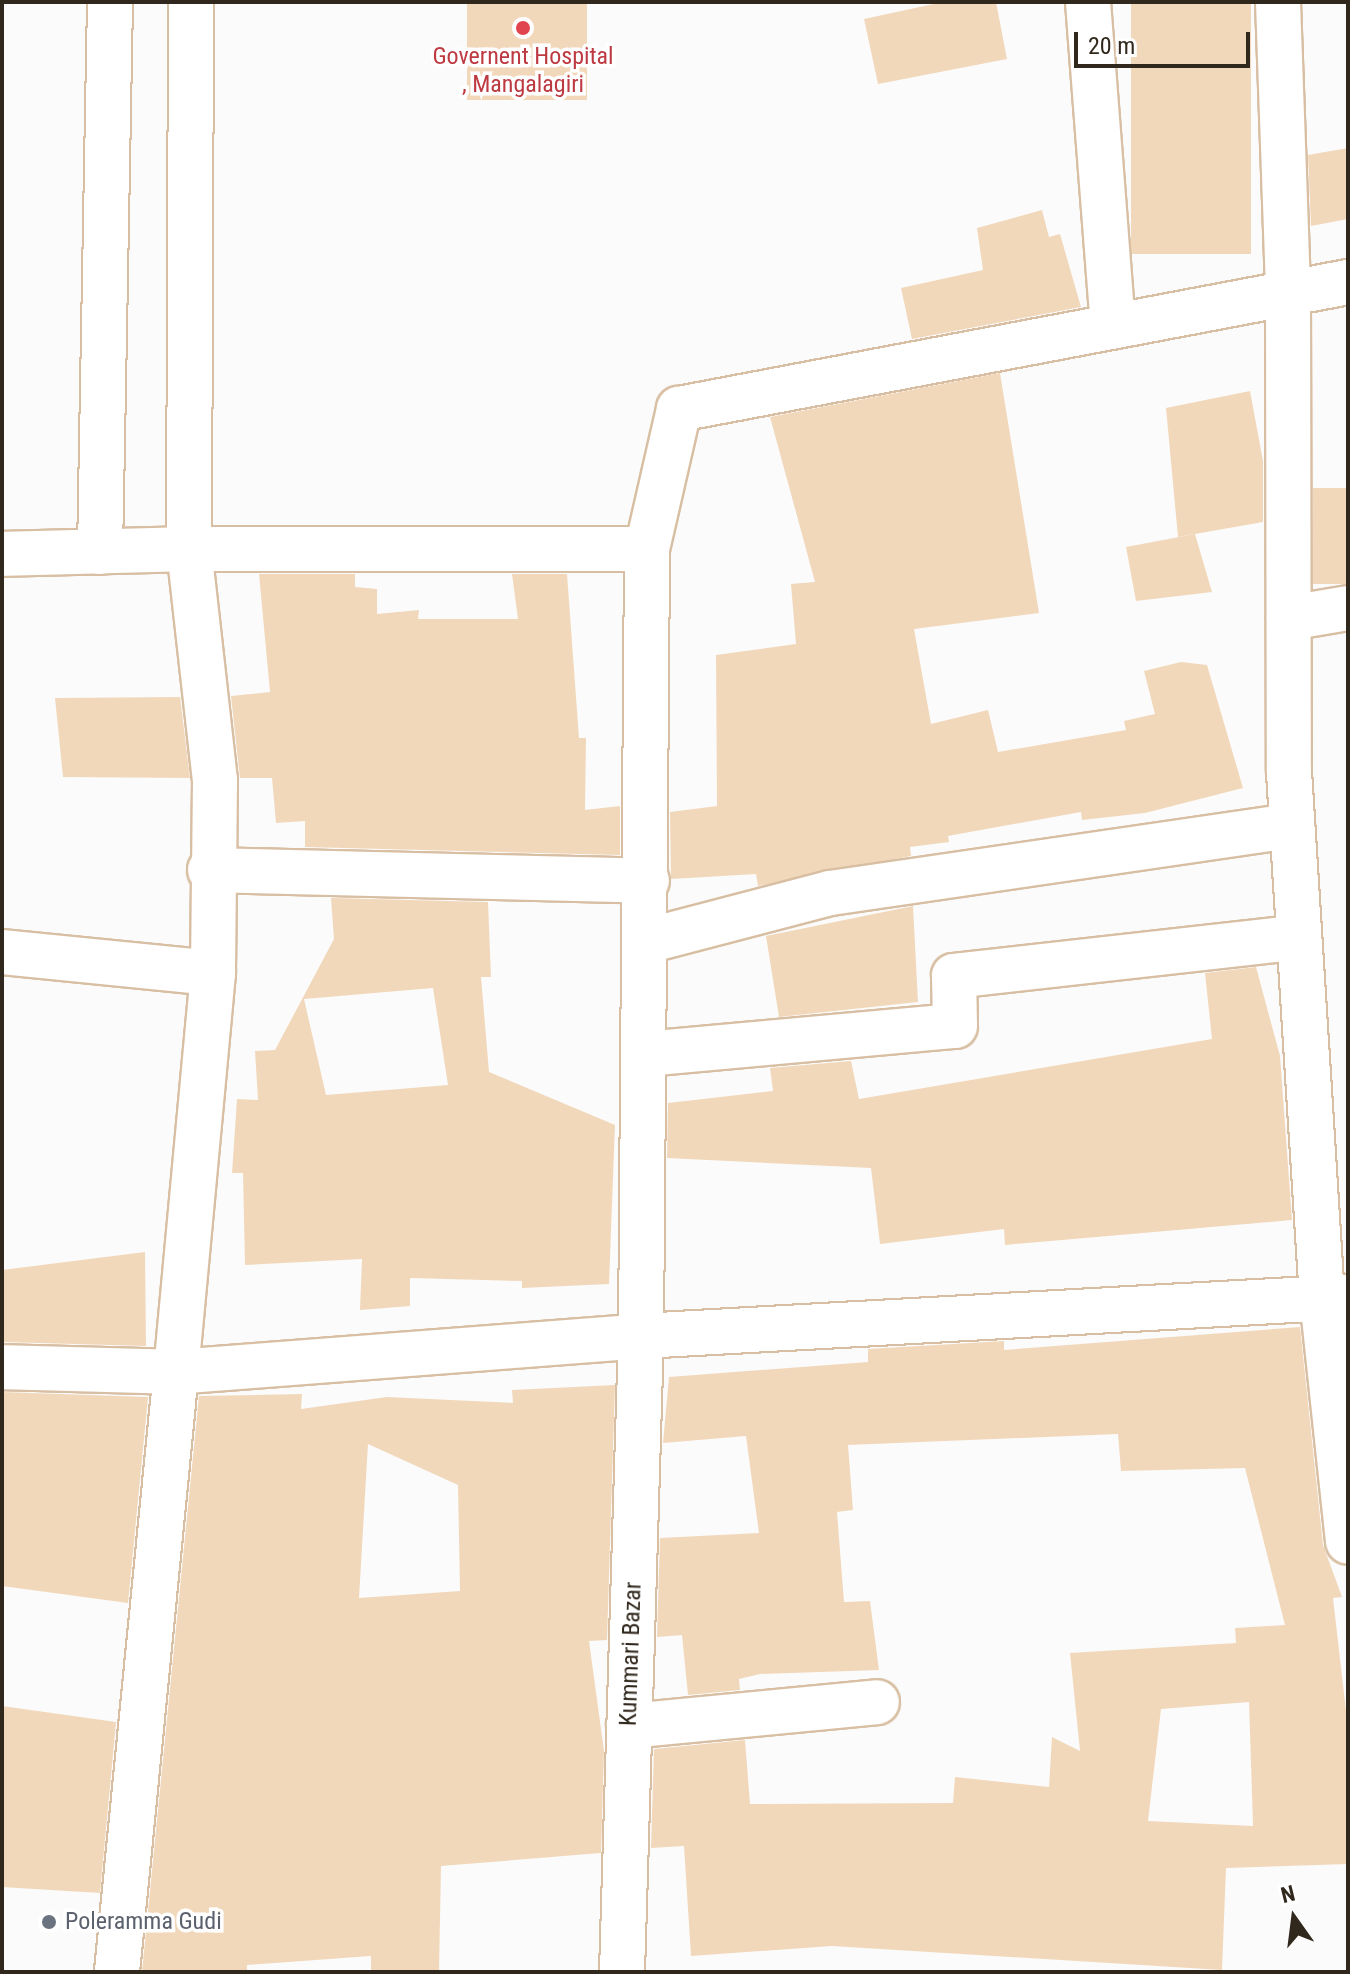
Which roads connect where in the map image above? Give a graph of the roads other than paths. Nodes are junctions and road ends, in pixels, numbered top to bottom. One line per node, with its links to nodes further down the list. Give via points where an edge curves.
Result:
1 (110, 2): 10 (street)
2 (191, 2): 8 (street)
3 (1088, 2): 7 (street)
4 (1278, 2): 6 (street)
5 (1348, 282): 6 (street)
6 (1288, 293): 7 (street); 13 (street)
7 (1113, 325): 9 (street, Kummari Bazar, via 679,409)
8 (189, 549): 9 (street); 10 (street); 15 (street, via 215,780)
9 (647, 549): 16 (street, Kummari Bazar)
10 (100, 552): 11 (street)
11 (2, 554)
12 (1348, 608): 13 (street)
13 (1289, 618): 14 (street)
14 (1292, 826): 17 (street); 18 (street, via 830,893)
15 (210, 870): 16 (street); 20 (street)
16 (647, 881): 18 (street, Kummari Bazar)
17 (1299, 937): 21 (street, via 954,976 955,1026); 22 (street)
18 (647, 941): 21 (street, Kummari Bazar)
19 (2, 952): 20 (street)
20 (213, 973): 25 (street)
21 (645, 1054): 23 (street, Kummari Bazar)
22 (1335, 1298): 23 (street); 26 (street)
23 (641, 1336): 25 (street); 28 (street, Kummari Bazar)
24 (2, 1367): 25 (street)
25 (176, 1372): 29 (street)
26 (1348, 1542)
27 (877, 1702): 28 (street)
28 (629, 1726): 30 (street, Kummari Bazar)
29 (117, 1972)
30 (622, 1972)

